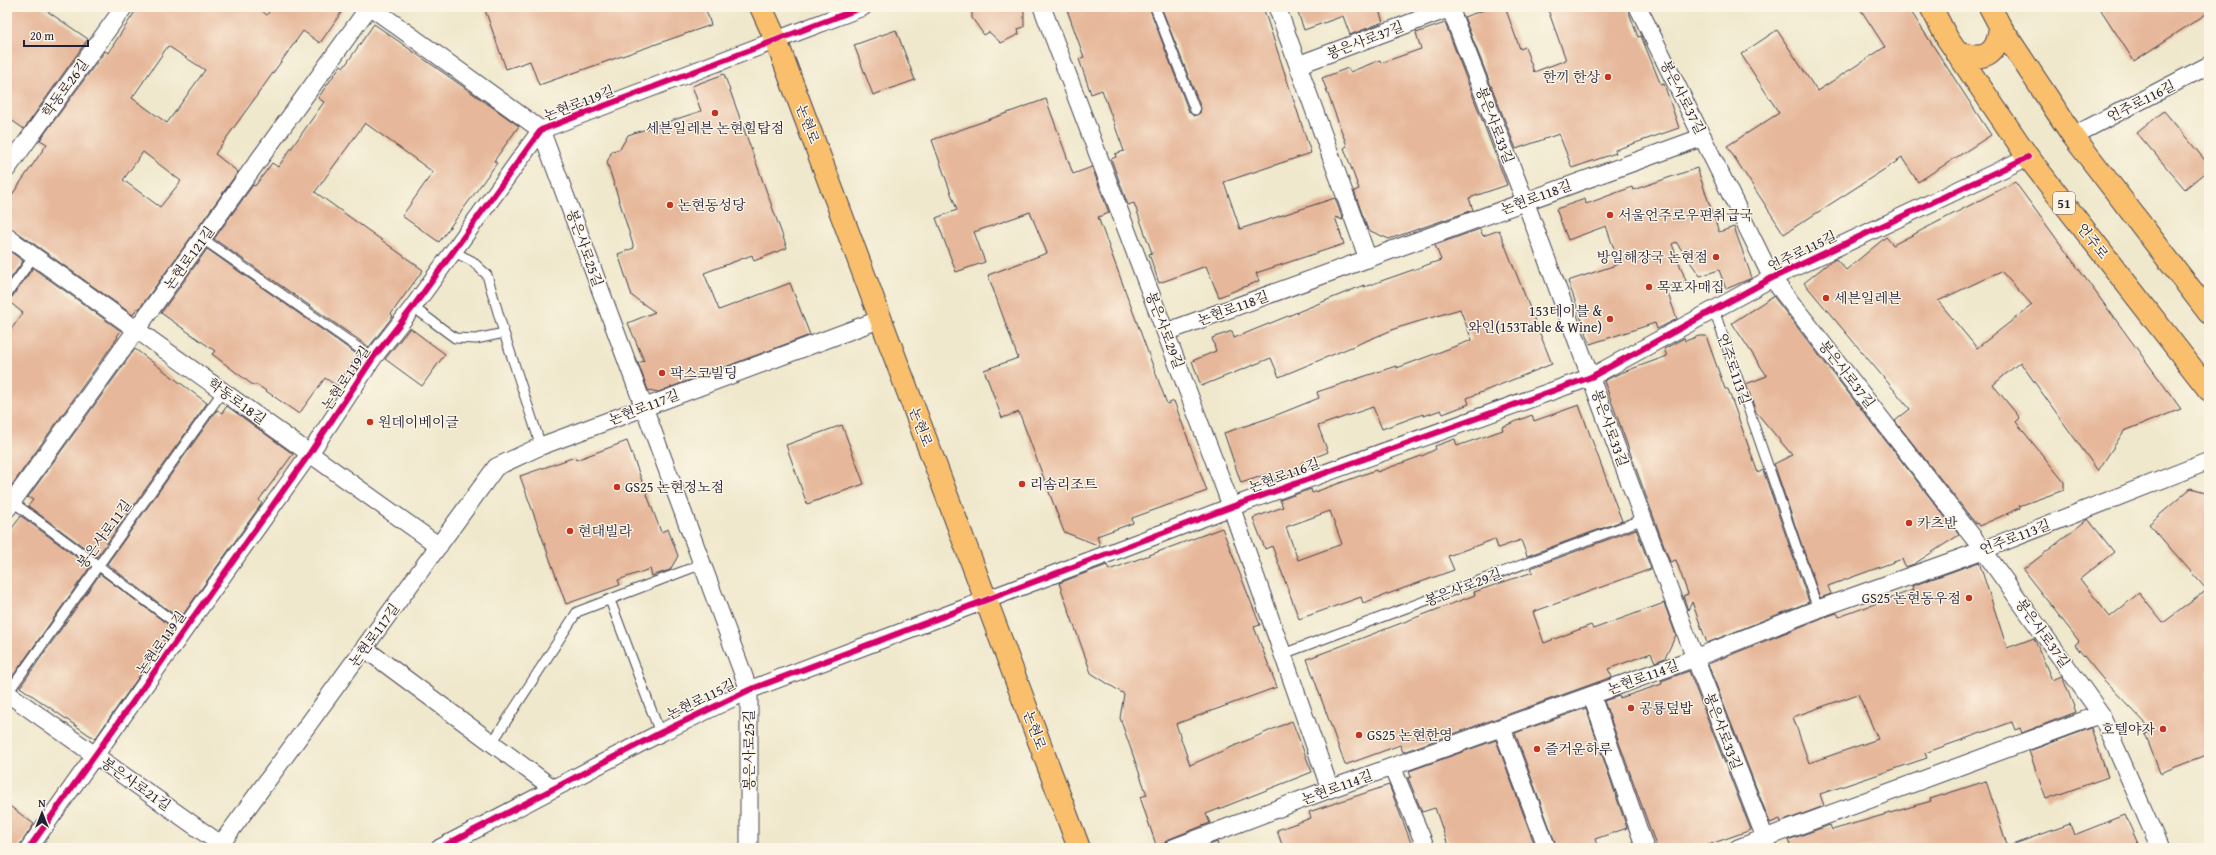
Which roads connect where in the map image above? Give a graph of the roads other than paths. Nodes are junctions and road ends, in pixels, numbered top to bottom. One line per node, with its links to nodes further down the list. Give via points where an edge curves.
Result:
1 (124, 7): 21 (street, 학동로26길)
2 (370, 7): 17 (street); 24 (street, 논현로121길)
3 (761, 7): 12 (main road, 논현로)
4 (863, 7): 12 (street, 논현로119길)
5 (1042, 7): 35 (street, 봉은사로29길)
6 (1156, 7): 16 (lane)
7 (1277, 7): 14 (street)
8 (1638, 7): 19 (street, 봉은사로37길)
9 (1931, 7): 13 (main road, 언주로 / 51)
10 (1452, 8): 14 (street, 봉은사로37길); 22 (street, 봉은사로33길)
11 (1995, 16): 13 (main road, via 1999,36 1990,53 1974,57); 18 (main road)
12 (776, 40): 17 (street, 논현로119길); 33 (main road, 논현로)
13 (1956, 52): 20 (main road, 언주로 / 51)
14 (1298, 65): 27 (street)
15 (2209, 66): 18 (street, 언주로116길)
16 (1195, 110)
17 (541, 130): 25 (street, 논현로119길); 41 (street, 봉은사로25길)
18 (2073, 136): 32 (main road)
19 (1703, 137): 22 (street, 논현로118길); 28 (street, 봉은사로37길)
20 (2028, 157): 28 (street, 언주로115길); 39 (main road, 언주로 / 51)
21 (7, 169)
22 (1525, 201): 27 (street, 논현로118길); 38 (street, 봉은사로33길)
23 (7, 237): 26 (street, 학동로18길)
24 (203, 238): 34 (street, 논현로121길); 37 (lane, 논현로119길)
25 (452, 251): 30 (street, 논현로119길); 36 (lane, via 472,261 487,275)
26 (34, 256): 29 (lane); 34 (street, 학동로18길)
27 (1368, 259): 35 (street, 논현로118길)
28 (1772, 278): 31 (street, 언주로115길); 49 (street, 봉은사로37길)
29 (7, 294)
30 (413, 307): 36 (lane, via 455,338 476,339); 37 (street, 논현로119길)
31 (1714, 310): 38 (street, 언주로115길); 54 (lane, 언주로113길)
32 (2209, 313)
33 (881, 319): 41 (street, 논현로117길); 52 (main road, 논현로)
34 (138, 329): 40 (street, 학동로18길); 45 (street, 논현로121길)
35 (1166, 332): 46 (street, 봉은사로29길)
36 (504, 333): 42 (lane)
37 (374, 358): 43 (street, 논현로119길)
38 (1590, 377): 46 (street, 논현로116길); 47 (street, 봉은사로33길)
39 (2209, 390)
40 (223, 391): 43 (street, 학동로18길); 51 (lane, 봉은사로11길)
41 (644, 407): 42 (street, 논현로117길); 50 (street, 봉은사로25길)
42 (541, 446): 48 (street, 논현로117길, via 496,466)
43 (310, 453): 48 (street, 학동로18길); 55 (street, 논현로119길)
44 (2209, 461): 49 (street, 언주로113길)
45 (9, 503): 51 (lane)
46 (1231, 507): 52 (street, 논현로116길); 57 (street, 봉은사로29길)
47 (1644, 519): 57 (lane, 봉은사로29길); 58 (street, 봉은사로33길)
48 (439, 546): 56 (street, 논현로117길)
49 (1983, 550): 54 (street, 언주로113길); 62 (street, 봉은사로37길)
50 (702, 564): 53 (lane); 59 (street, 봉은사로25길)
51 (98, 566): 55 (lane); 60 (lane, 봉은사로11길)
52 (986, 599): 59 (street, 논현로115길); 75 (main road, 논현로)
53 (610, 600): 64 (lane); 65 (lane, via 577,612)
54 (1818, 608): 58 (street, 언주로113길)
55 (185, 630): 66 (street, 논현로119길)
56 (364, 648): 65 (street); 71 (street, 논현로117길)
57 (1283, 654): 69 (street, 봉은사로29길)
58 (1695, 658): 61 (street, 논현로114길); 70 (street, 봉은사로33길)
59 (749, 690): 64 (street, 논현로115길); 74 (street, 봉은사로25길)
60 (7, 693): 66 (street, 봉은사로21길)
61 (1592, 696): 63 (street, 논현로114길); 79 (street, 논현로114길)
62 (2101, 714): 70 (street); 81 (street, 봉은사로37길)
63 (1502, 728): 67 (street, 논현로114길); 78 (street)
64 (660, 733): 68 (street, 논현로115길)
65 (492, 743): 68 (street)
66 (96, 756): 71 (street, 봉은사로21길); 72 (street, 논현로119길)
67 (1392, 767): 69 (street, 논현로114길); 77 (street)
68 (554, 789): 73 (street, 논현로115길)
69 (1330, 789): 76 (street, 논현로114길)
70 (1767, 843): 80 (street)
71 (224, 846)
72 (29, 848)
73 (440, 848)
74 (749, 848)
75 (1079, 848)
76 (1173, 848)
77 (1426, 848)
78 (1547, 848)
79 (1645, 848)
80 (1738, 848)
81 (2160, 848)

